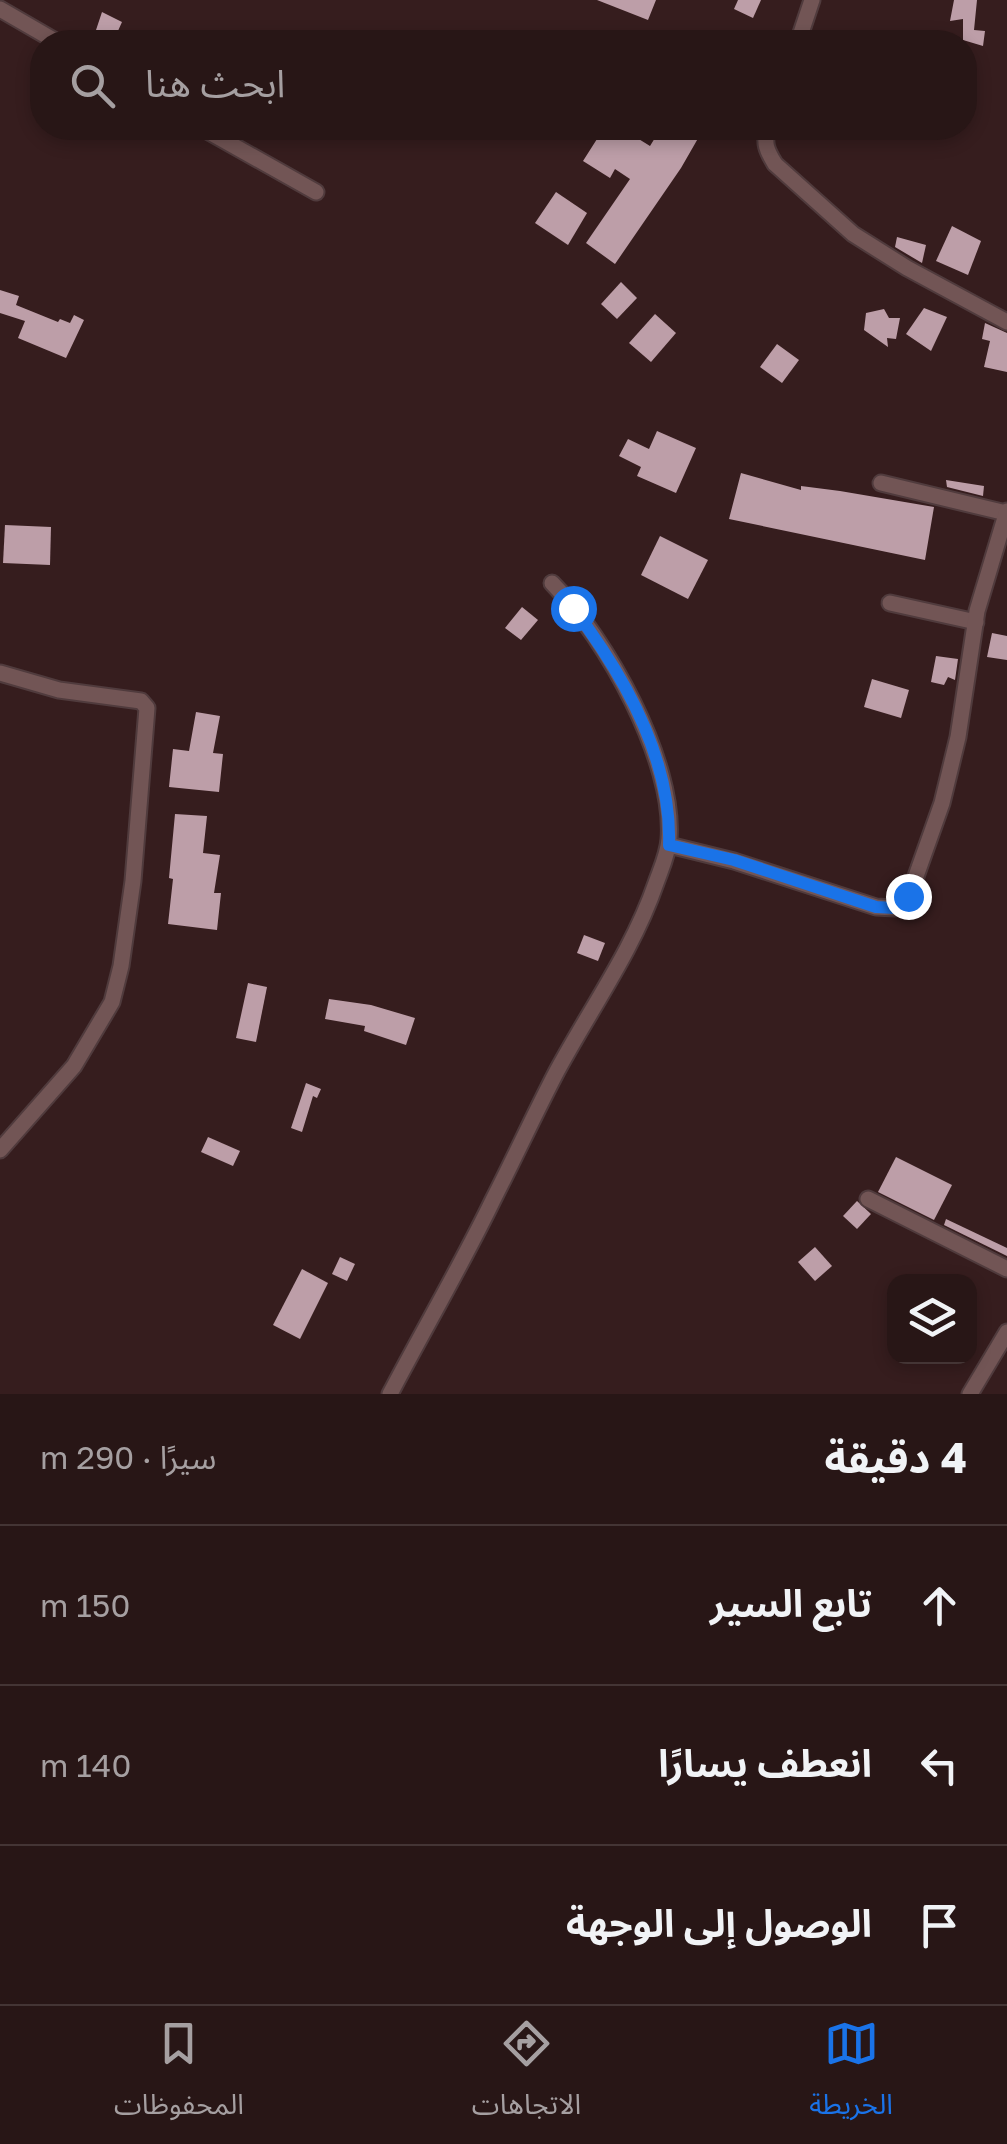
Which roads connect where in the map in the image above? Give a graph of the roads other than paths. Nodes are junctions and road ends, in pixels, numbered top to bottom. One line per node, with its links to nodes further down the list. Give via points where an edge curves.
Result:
1 (812, 0): 4 (street)
2 (0, 9): 3 (street)
3 (37, 30)
4 (802, 30)
5 (223, 140): 7 (street)
6 (765, 140): 8 (street, via 775,164 853,234)
7 (316, 192)
8 (1007, 322)
9 (881, 483): 10 (street)
10 (1007, 512): 13 (street)
11 (552, 583): 15 (street, via 601,646 655,754 666,785)
12 (890, 603): 13 (street)
13 (976, 622): 15 (street, via 942,803 908,896 895,908)
14 (0, 673): 16 (street, via 141,701 147,708 132,880 112,1002 74,1066)
15 (669, 845): 20 (street, via 645,915)
16 (0, 1150)
17 (868, 1199): 18 (street)
18 (1007, 1269)
19 (1007, 1332): 21 (street)
20 (390, 1394)
21 (970, 1394)

